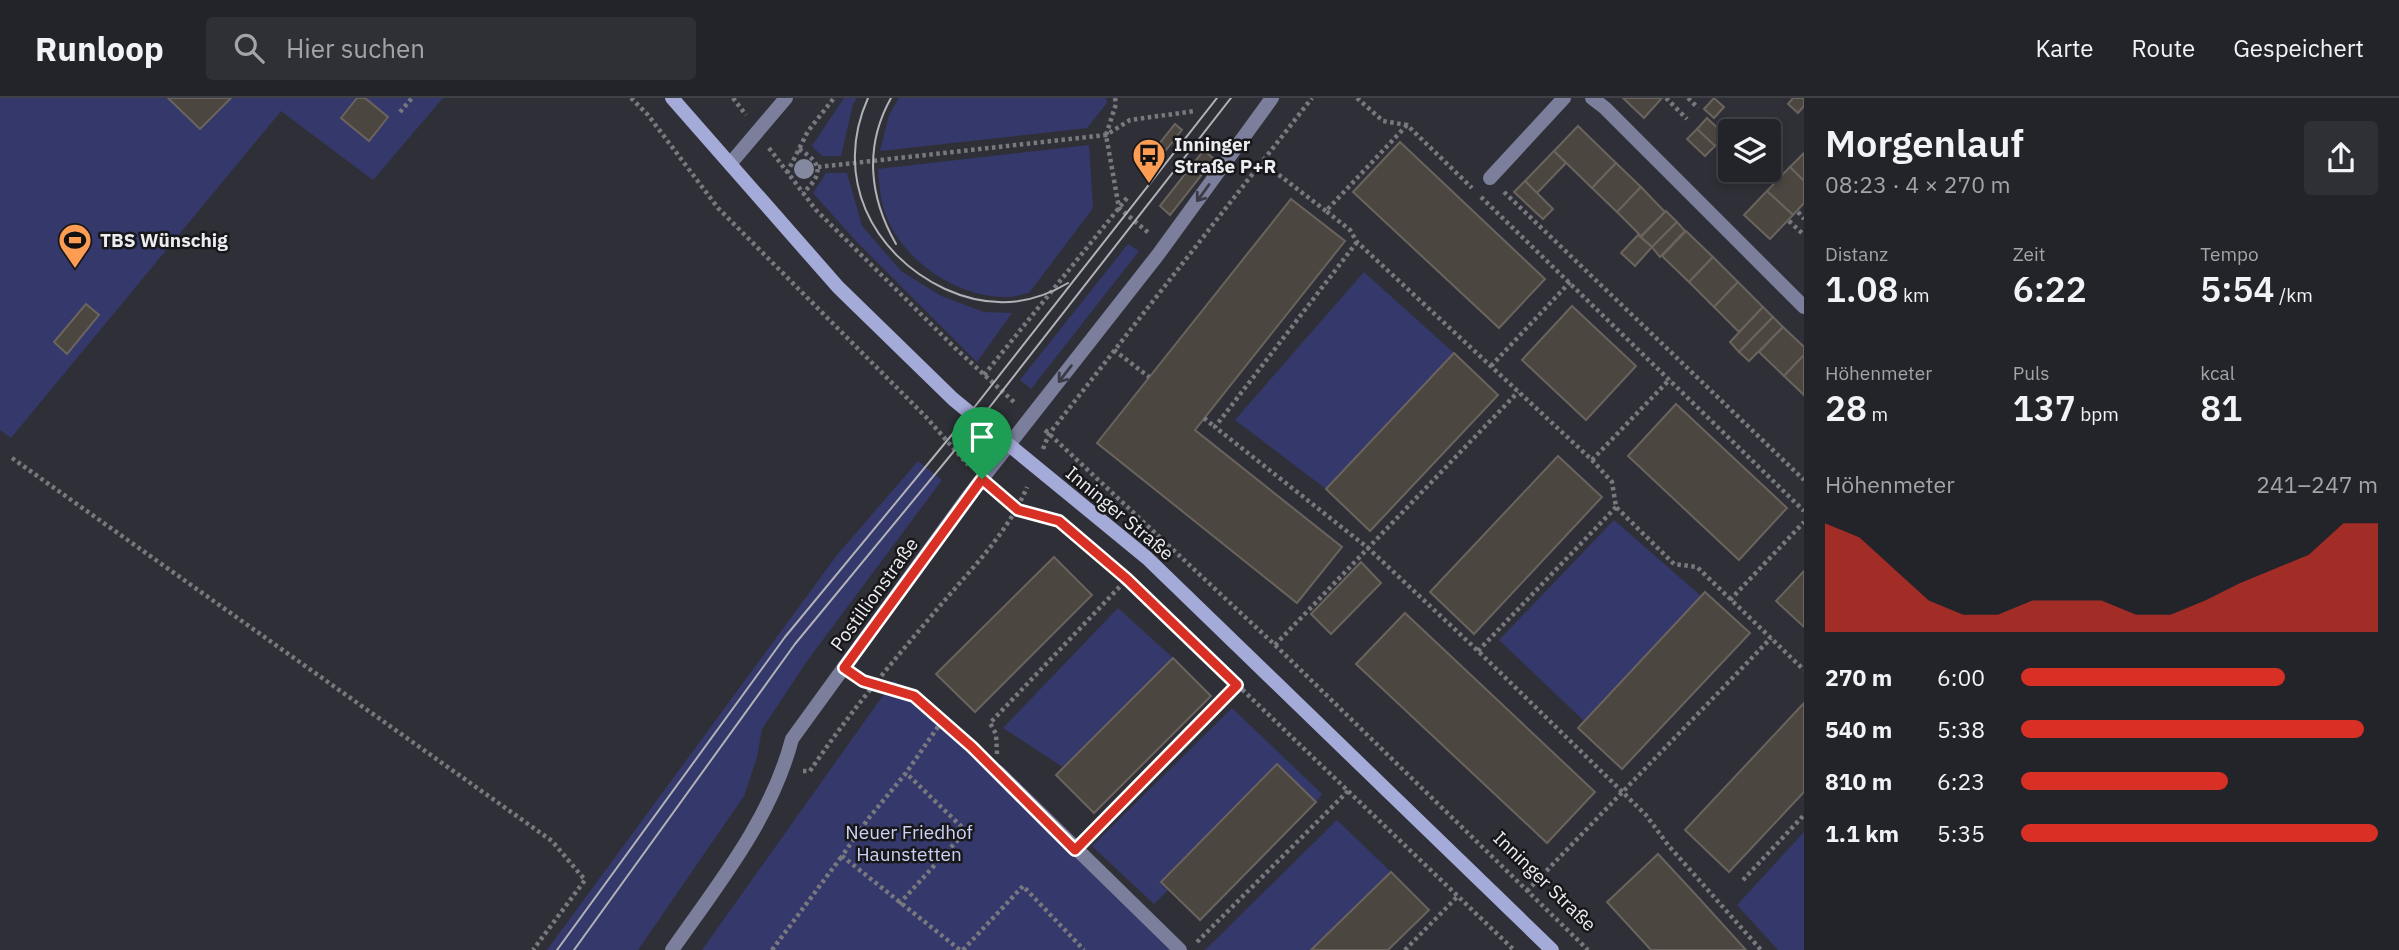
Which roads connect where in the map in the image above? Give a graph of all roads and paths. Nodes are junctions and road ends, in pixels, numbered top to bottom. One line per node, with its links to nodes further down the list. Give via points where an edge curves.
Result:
1 (412, 98): 16 (path)
2 (631, 98): 51 (path, via 718,208 926,417)
3 (672, 98): 23 (main road, Inninger Straße)
4 (786, 98): 19 (street)
5 (834, 98): 21 (path)
6 (1115, 98): 20 (path)
7 (1272, 98): 46 (street, Postillionstraße, one-way to 46, via 1157,256)
8 (1312, 98): 22 (path)
9 (1357, 98): 18 (path, via 1383,121)
10 (1564, 98): 26 (street)
11 (1592, 98): 39 (street)
12 (1666, 98): 17 (path)
13 (1688, 98): 14 (path)
14 (1698, 108)
15 (1195, 111): 20 (path, via 1130,120)
16 (400, 112)
17 (1687, 119)
18 (1407, 125): 30 (path); 38 (path)
19 (758, 133): 23 (street); 25 (path, Inninger Straße)
20 (1106, 135): 24 (path); 29 (path)
21 (799, 149): 24 (path); 25 (path)
22 (1262, 162): 30 (path); 40 (path)
23 (730, 164): 50 (main road, Inninger Straße, via 838,287)
24 (818, 167): 27 (path, via 815,181)
25 (787, 173): 27 (path, Inninger Straße)
26 (1490, 178): 55 (path)
27 (803, 193): 42 (path, Inninger Straße)
28 (1127, 198): 29 (path)
29 (1119, 208): 42 (path)
30 (1326, 211): 35 (path, via 1350,230)
31 (1798, 212): 32 (path)
32 (1804, 219)
33 (1789, 221): 34 (path)
34 (1804, 235)
35 (1357, 242): 37 (path); 41 (path)
36 (1320, 278): 37 (path)
37 (1326, 282): 48 (path)
38 (1570, 282): 41 (path); 44 (path)
39 (1804, 307)
40 (1113, 350): 43 (path); 49 (path)
41 (1491, 366): 45 (path)
42 (984, 375): 46 (path, Inninger Straße)
43 (1149, 377)
44 (1670, 379): 53 (path); 58 (path)
45 (1518, 391): 53 (path); 60 (path)
46 (1030, 416): 49 (path, Inninger Straße); 50 (street, Postillionstraße)
47 (1204, 418): 48 (path)
48 (1215, 427): 60 (path)
49 (1049, 434): 64 (path, Inninger Straße)
50 (1007, 446): 54 (street, Postillionstraße); 93 (main road, Inninger Straße, via 1147,558)
51 (954, 451)
52 (12, 458): 84 (path, via 552,841 585,880)
53 (1592, 460): 56 (path, via 1612,482)
54 (982, 479): 57 (path); 66 (street, Postillionstraße)
55 (1804, 480)
56 (1616, 507): 62 (path, via 1674,564 1697,567); 65 (path)
57 (1018, 510): 61 (path, via 1059,521); 68 (path)
58 (1804, 511)
59 (1804, 522): 62 (path)
60 (1368, 548): 64 (path); 65 (path)
61 (1127, 579): 69 (path); 71 (path, via 990,723)
62 (1730, 600): 63 (path)
63 (1771, 638): 67 (path); 76 (path)
64 (1275, 645): 81 (path, Inninger Straße)
65 (1478, 651): 76 (path)
66 (844, 668): 68 (path); 72 (street, Postillionstraße, via 792,739)
67 (1804, 670)
68 (873, 684): 70 (path, via 914,696); 72 (path, via 810,771)
69 (1237, 685): 75 (path); 78 (path)
70 (942, 721): 73 (path); 74 (path)
71 (996, 734)
72 (784, 770): 85 (street, Postillionstraße, via 743,849)
73 (998, 772): 78 (street)
74 (906, 773): 79 (path); 83 (path, via 966,831)
75 (1348, 791): 82 (path); 90 (path)
76 (1622, 791): 81 (path); 95 (path)
77 (1804, 815): 80 (path)
78 (1075, 850): 89 (street)
79 (842, 856): 83 (path); 86 (path)
80 (1743, 880)
81 (1527, 891): 94 (path, Inninger Straße)
82 (1457, 897): 91 (path); 92 (path)
83 (899, 904): 87 (path)
84 (533, 950)
85 (672, 950)
86 (772, 950)
87 (962, 950): 88 (path, via 1023,886)
88 (1084, 950)
89 (1180, 950)
90 (1189, 950)
91 (1405, 950)
92 (1514, 950)
93 (1552, 950)
94 (1588, 950)
95 (1761, 950)

